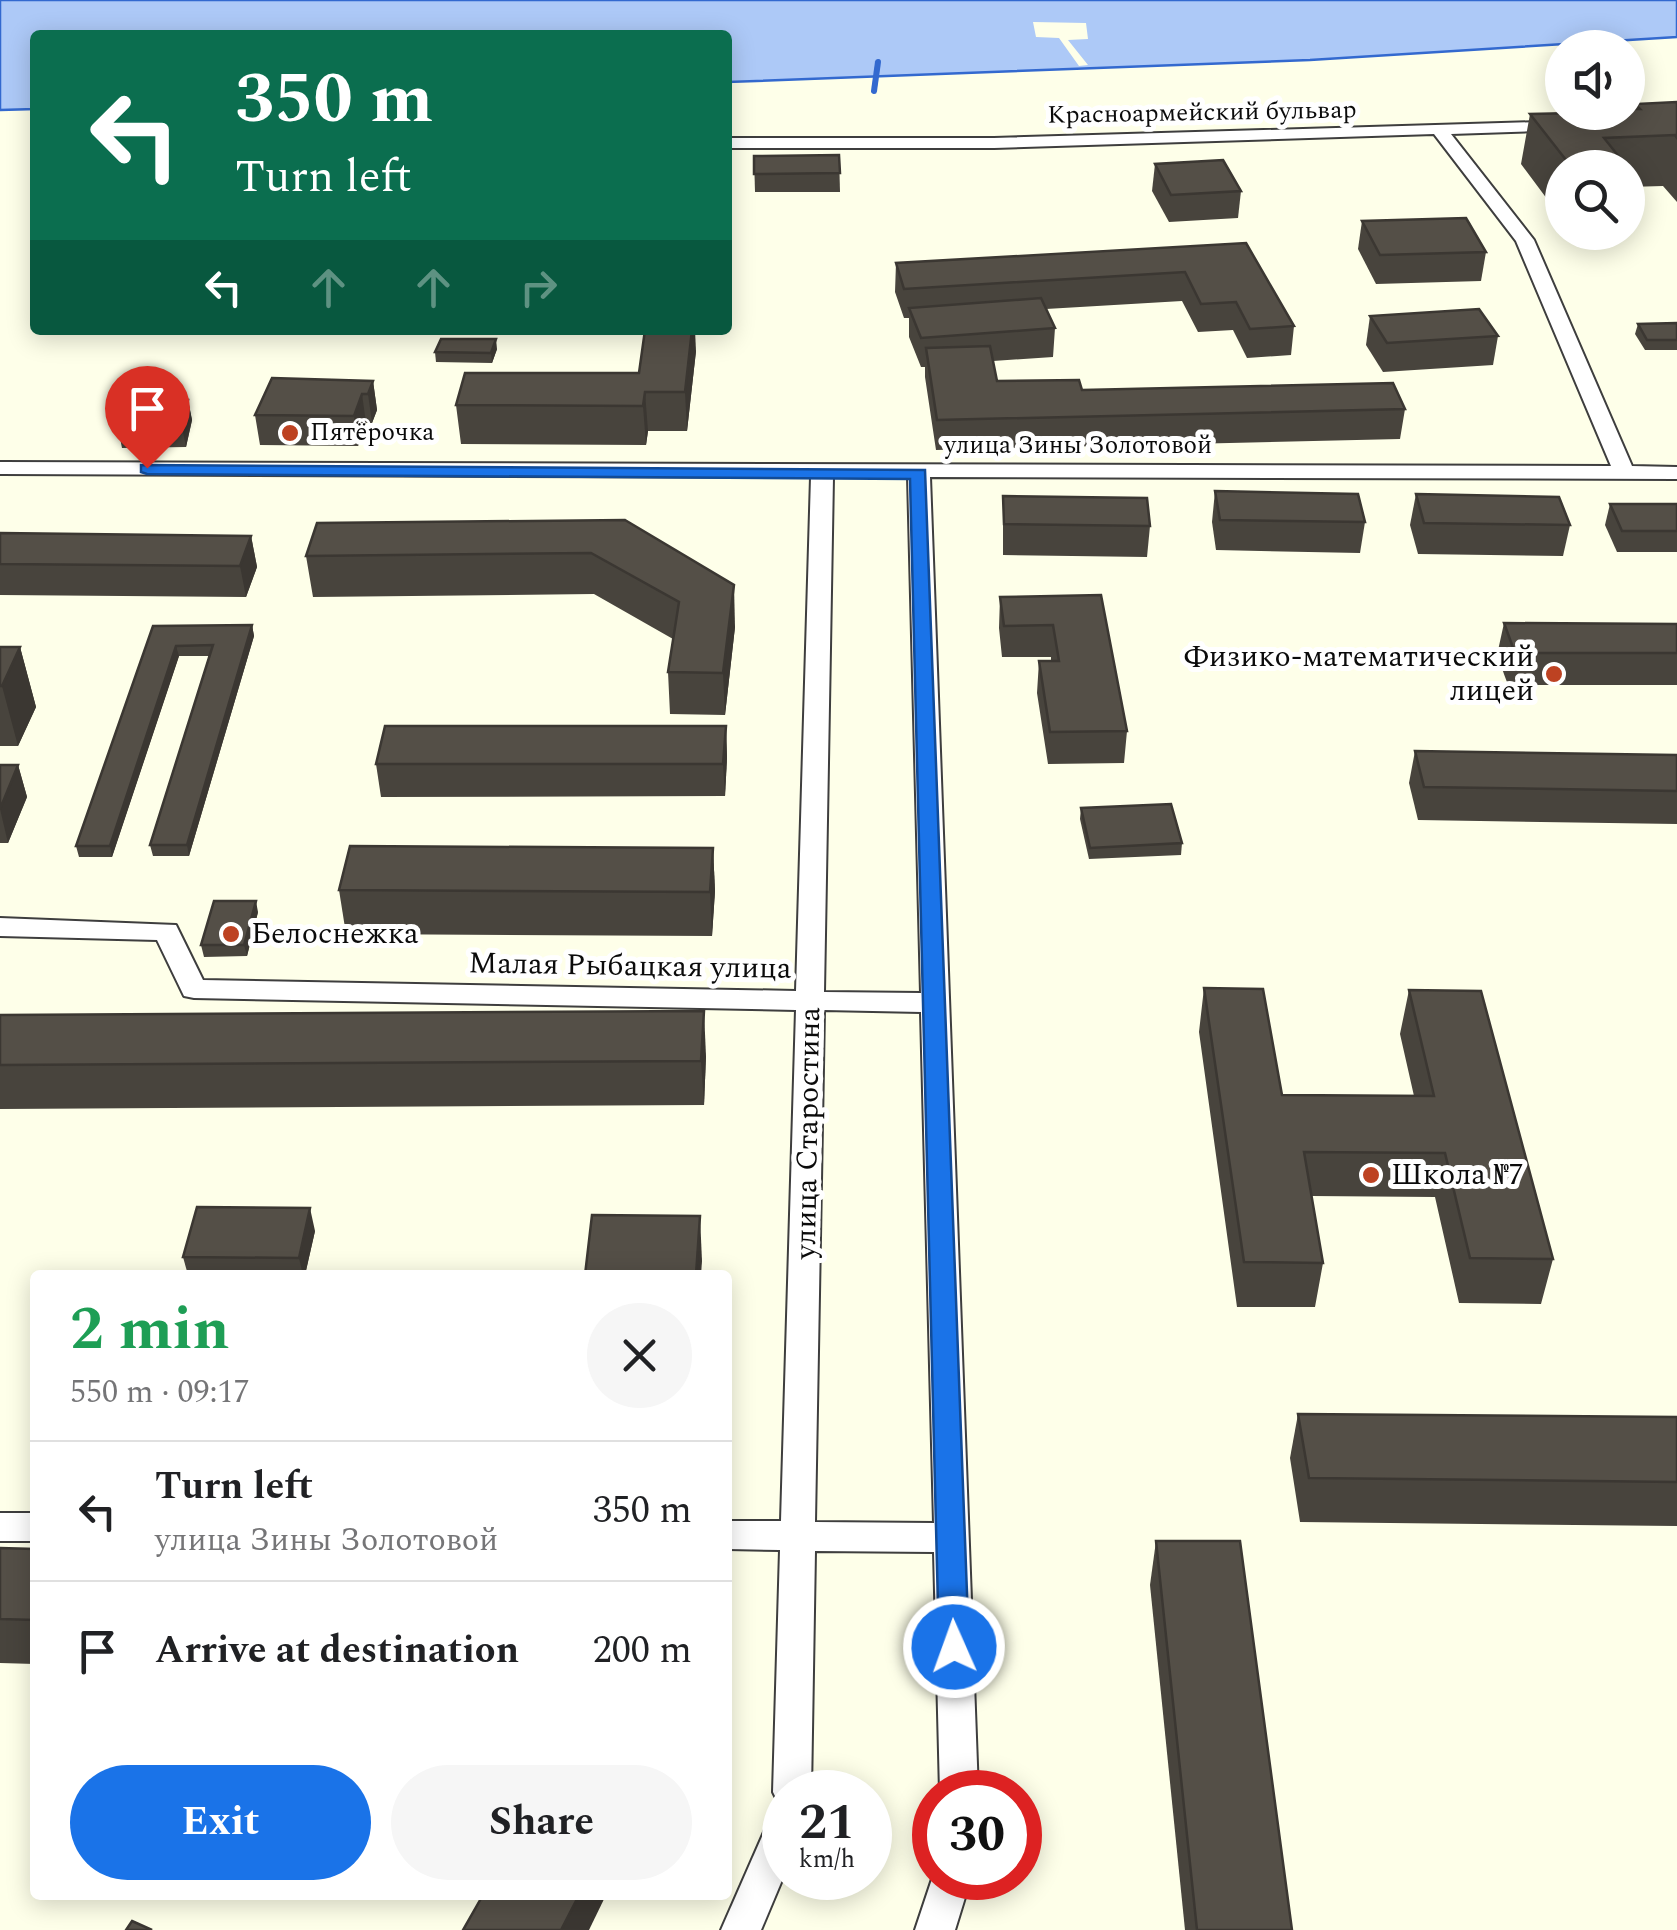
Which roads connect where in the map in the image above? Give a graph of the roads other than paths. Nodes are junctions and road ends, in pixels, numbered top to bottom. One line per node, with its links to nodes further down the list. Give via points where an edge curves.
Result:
1 (1545, 127): 2 (street, Красноармейский бульвар)
2 (1441, 132): 3 (street, Красноармейский бульвар); 7 (street, via 1525,240)
3 (732, 143)
4 (0, 468): 5 (street, улица Зины Золотовой)
5 (822, 472): 6 (street, улица Зины Золотовой); 10 (street, улица Старостина)
6 (919, 474): 7 (street, улица Зины Золотовой); 11 (street)
7 (1625, 474): 8 (street, улица Зины Золотовой)
8 (1677, 474)
9 (0, 927): 10 (street, Малая Рыбацкая улица, via 166,931 194,989)
10 (811, 1002): 11 (street, Малая Рыбацкая улица); 15 (street, улица Старостина)
11 (935, 1004): 16 (street)
12 (0, 1527): 13 (street)
13 (30, 1527)
14 (732, 1535): 15 (street)
15 (799, 1536): 16 (street); 17 (street, улица Старостина)
16 (951, 1538): 18 (street)
17 (793, 1770)
18 (957, 1770)
19 (762, 1881): 21 (street)
20 (944, 1900): 22 (street)
21 (741, 1930)
22 (935, 1930)

